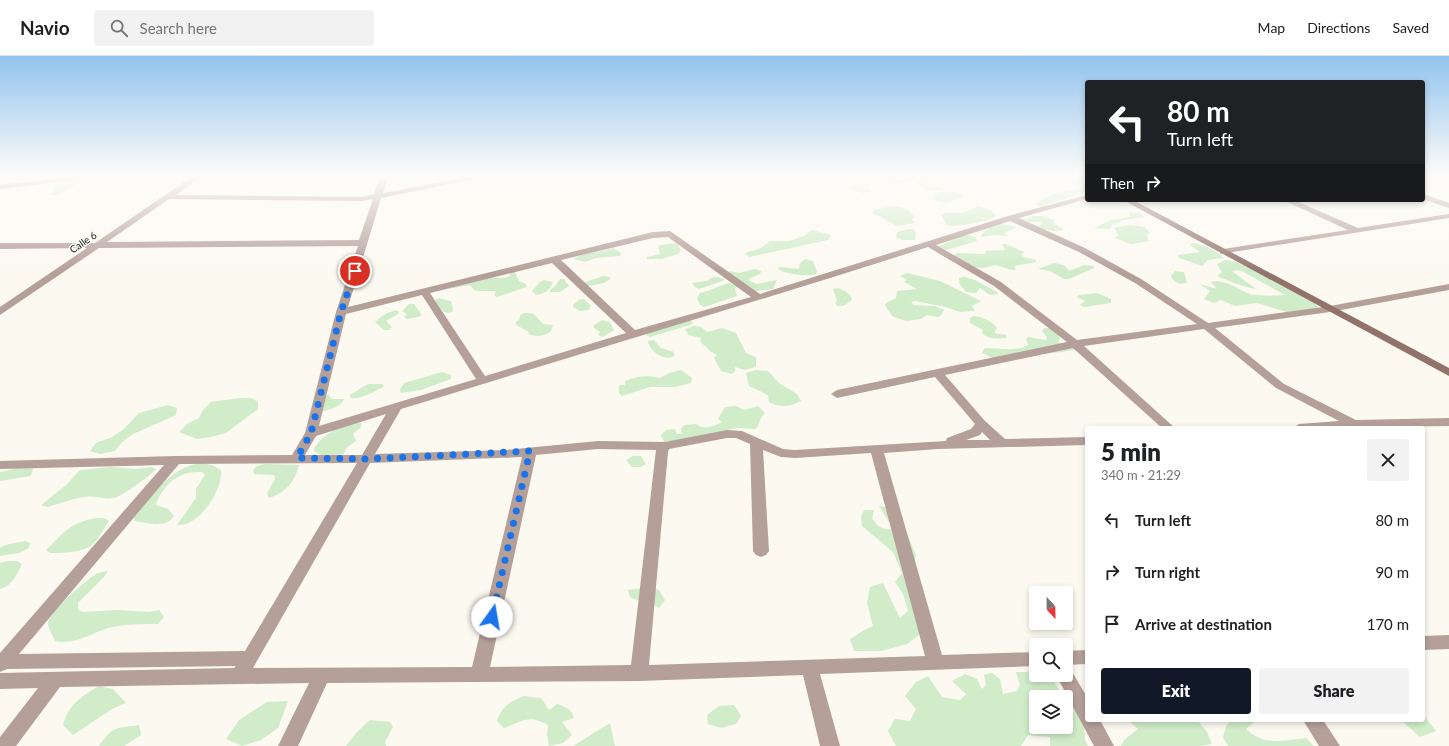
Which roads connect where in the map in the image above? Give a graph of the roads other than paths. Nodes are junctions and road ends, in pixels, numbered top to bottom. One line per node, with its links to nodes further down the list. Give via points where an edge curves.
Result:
1 (153, 208): 12 (street, Calle 6)
2 (374, 208): 9 (street)
3 (1046, 208): 7 (street)
4 (1142, 208): 13 (street)
5 (1306, 208): 8 (street)
6 (1449, 216): 8 (street)
7 (1011, 218): 10 (street); 21 (street, via 1112,266)
8 (1356, 230): 13 (street)
9 (363, 243): 12 (street); 20 (street)
10 (928, 244): 17 (street); 23 (street, via 1008,292)
11 (0, 246): 12 (street)
12 (97, 246): 19 (street, Calle 6)
13 (1223, 252): 18 (street)
14 (555, 260): 16 (street); 17 (street, via 653,235 670,234); 22 (street)
15 (1449, 287): 18 (street)
16 (424, 291): 20 (street); 26 (street)
17 (759, 298): 22 (street)
18 (1330, 309): 21 (street); 25 (street)
19 (0, 312)
20 (341, 312): 34 (street)
21 (1208, 328): 23 (street); 31 (street, via 1280,386)
22 (633, 334): 26 (street)
23 (1075, 344): 24 (street); 32 (street)
24 (938, 373): 27 (street); 30 (street)
25 (1449, 373)
26 (483, 381): 28 (street)
27 (837, 394)
28 (396, 408): 34 (street); 43 (street)
29 (1449, 422): 31 (street)
30 (981, 424): 37 (street); 38 (street, via 976,432)
31 (1354, 424): 33 (street)
32 (1167, 426)
33 (1326, 426)
34 (311, 433): 42 (street)
35 (1085, 441): 37 (street)
36 (756, 442): 39 (street, via 738,434 727,434); 40 (street, via 780,453 795,454); 46 (street)
37 (1003, 444): 38 (street)
38 (938, 445): 40 (street)
39 (665, 446): 41 (street, via 598,445); 56 (street, via 661,452)
40 (876, 449): 53 (street)
41 (530, 451): 43 (street); 57 (street)
42 (297, 458): 43 (street); 44 (street)
43 (368, 459): 50 (street)
44 (175, 460): 45 (street); 54 (street)
45 (0, 465)
46 (761, 550)
47 (1449, 642): 48 (street)
48 (1425, 643)
49 (1085, 657): 51 (street)
50 (250, 658): 54 (street); 58 (street)
51 (1073, 658)
52 (1029, 659): 53 (street)
53 (936, 661): 55 (street)
54 (1, 663)
55 (810, 668): 56 (street); 68 (street)
56 (639, 673): 57 (street)
57 (479, 675): 59 (street)
58 (239, 676): 59 (street); 60 (street)
59 (321, 677): 67 (street)
60 (55, 680): 61 (street); 66 (street)
61 (0, 681)
62 (1069, 682): 63 (street)
63 (1085, 710)
64 (1091, 722): 69 (street)
65 (1313, 722): 70 (street)
66 (5, 746)
67 (288, 746)
68 (830, 746)
69 (1104, 746)
70 (1330, 746)

